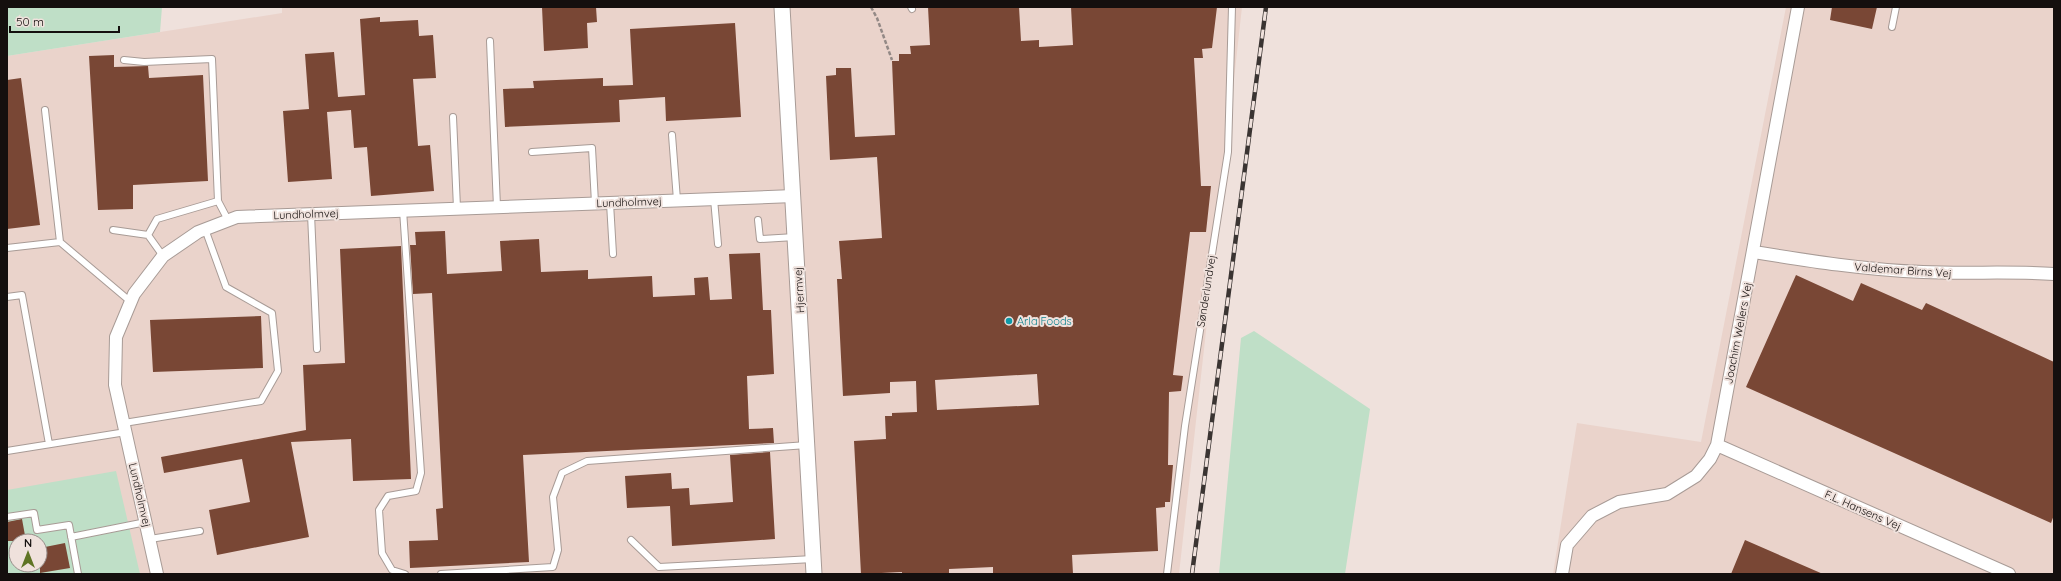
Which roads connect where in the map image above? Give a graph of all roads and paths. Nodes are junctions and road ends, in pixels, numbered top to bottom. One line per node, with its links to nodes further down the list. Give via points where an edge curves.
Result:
1 (782, 7): 14 (street, Hjermvej)
2 (871, 7): 9 (path)
3 (1232, 7): 57 (lane, Sønderlundvej, via 1228,152 1185,426)
4 (1798, 7): 33 (street, Joachim Wellers Vej)
5 (1896, 7): 6 (lane)
6 (1892, 27)
7 (490, 41): 20 (lane)
8 (124, 60): 17 (lane, via 144,62 212,59)
9 (892, 60)
10 (45, 110): 30 (lane)
11 (453, 117): 21 (lane)
12 (672, 134): 16 (lane)
13 (532, 152): 18 (lane, via 592,148)
14 (794, 196): 15 (street, Lundholmvej); 29 (street, Hjermvej)
15 (714, 199): 16 (street, Lundholmvej); 31 (lane)
16 (677, 200): 19 (street, Lundholmvej)
17 (218, 201): 24 (lane); 28 (lane, via 157,219)
18 (595, 203): 19 (street, Lundholmvej); 20 (street, Lundholmvej)
19 (610, 203): 34 (lane)
20 (497, 207): 21 (street, Lundholmvej)
21 (457, 208): 22 (street, Lundholmvej)
22 (403, 210): 23 (street, Lundholmvej); 54 (lane, via 421,473 416,491 388,496 379,510 382,553 392,570)
23 (311, 214): 24 (street, Lundholmvej, via 237,217); 39 (lane)
24 (228, 220): 26 (street, Lundholmvej)
25 (758, 220): 29 (lane, via 760,239)
26 (204, 229): 35 (street, Lundholmvej); 40 (lane, via 226,287 272,313 278,372 261,401)
27 (113, 230): 28 (lane)
28 (148, 235): 35 (lane)
29 (796, 237): 42 (street, Hjermvej)
30 (60, 242): 32 (lane); 38 (lane)
31 (718, 244)
32 (7, 248)
33 (1754, 252): 36 (street, Valdemar Birns Vej, via 1870,269); 43 (street, Joachim Wellers Vej)
34 (613, 254)
35 (163, 256): 38 (street, Lundholmvej, via 134,294)
36 (2054, 274)
37 (7, 297): 41 (lane, via 22,295)
38 (131, 302): 40 (street, Lundholmvej, via 116,337 115,385)
39 (317, 349)
40 (125, 427): 41 (lane); 46 (street, Lundholmvej)
41 (49, 444): 44 (lane)
42 (807, 445): 51 (street, Hjermvej); 55 (lane, via 587,461 562,473 553,497 558,550 553,567)
43 (1717, 446): 58 (street, Joachim Wellers Vej, via 1696,476 1667,494 1619,502 1592,516 1567,545); 59 (street, F.L. Hansens Vej)
44 (7, 451)
45 (7, 517): 48 (lane, via 34,513 37,530 69,524)
46 (146, 522): 48 (lane); 49 (street, Lundholmvej)
47 (200, 531): 49 (lane)
48 (71, 537): 52 (lane)
49 (150, 539): 53 (street, Lundholmvej)
50 (631, 540): 51 (lane, via 659,567)
51 (813, 559): 56 (street, Hjermvej)
52 (78, 574)
53 (157, 574)
54 (404, 574)
55 (442, 574)
56 (814, 574)
57 (1167, 574)
58 (1562, 574)
59 (2009, 574)

